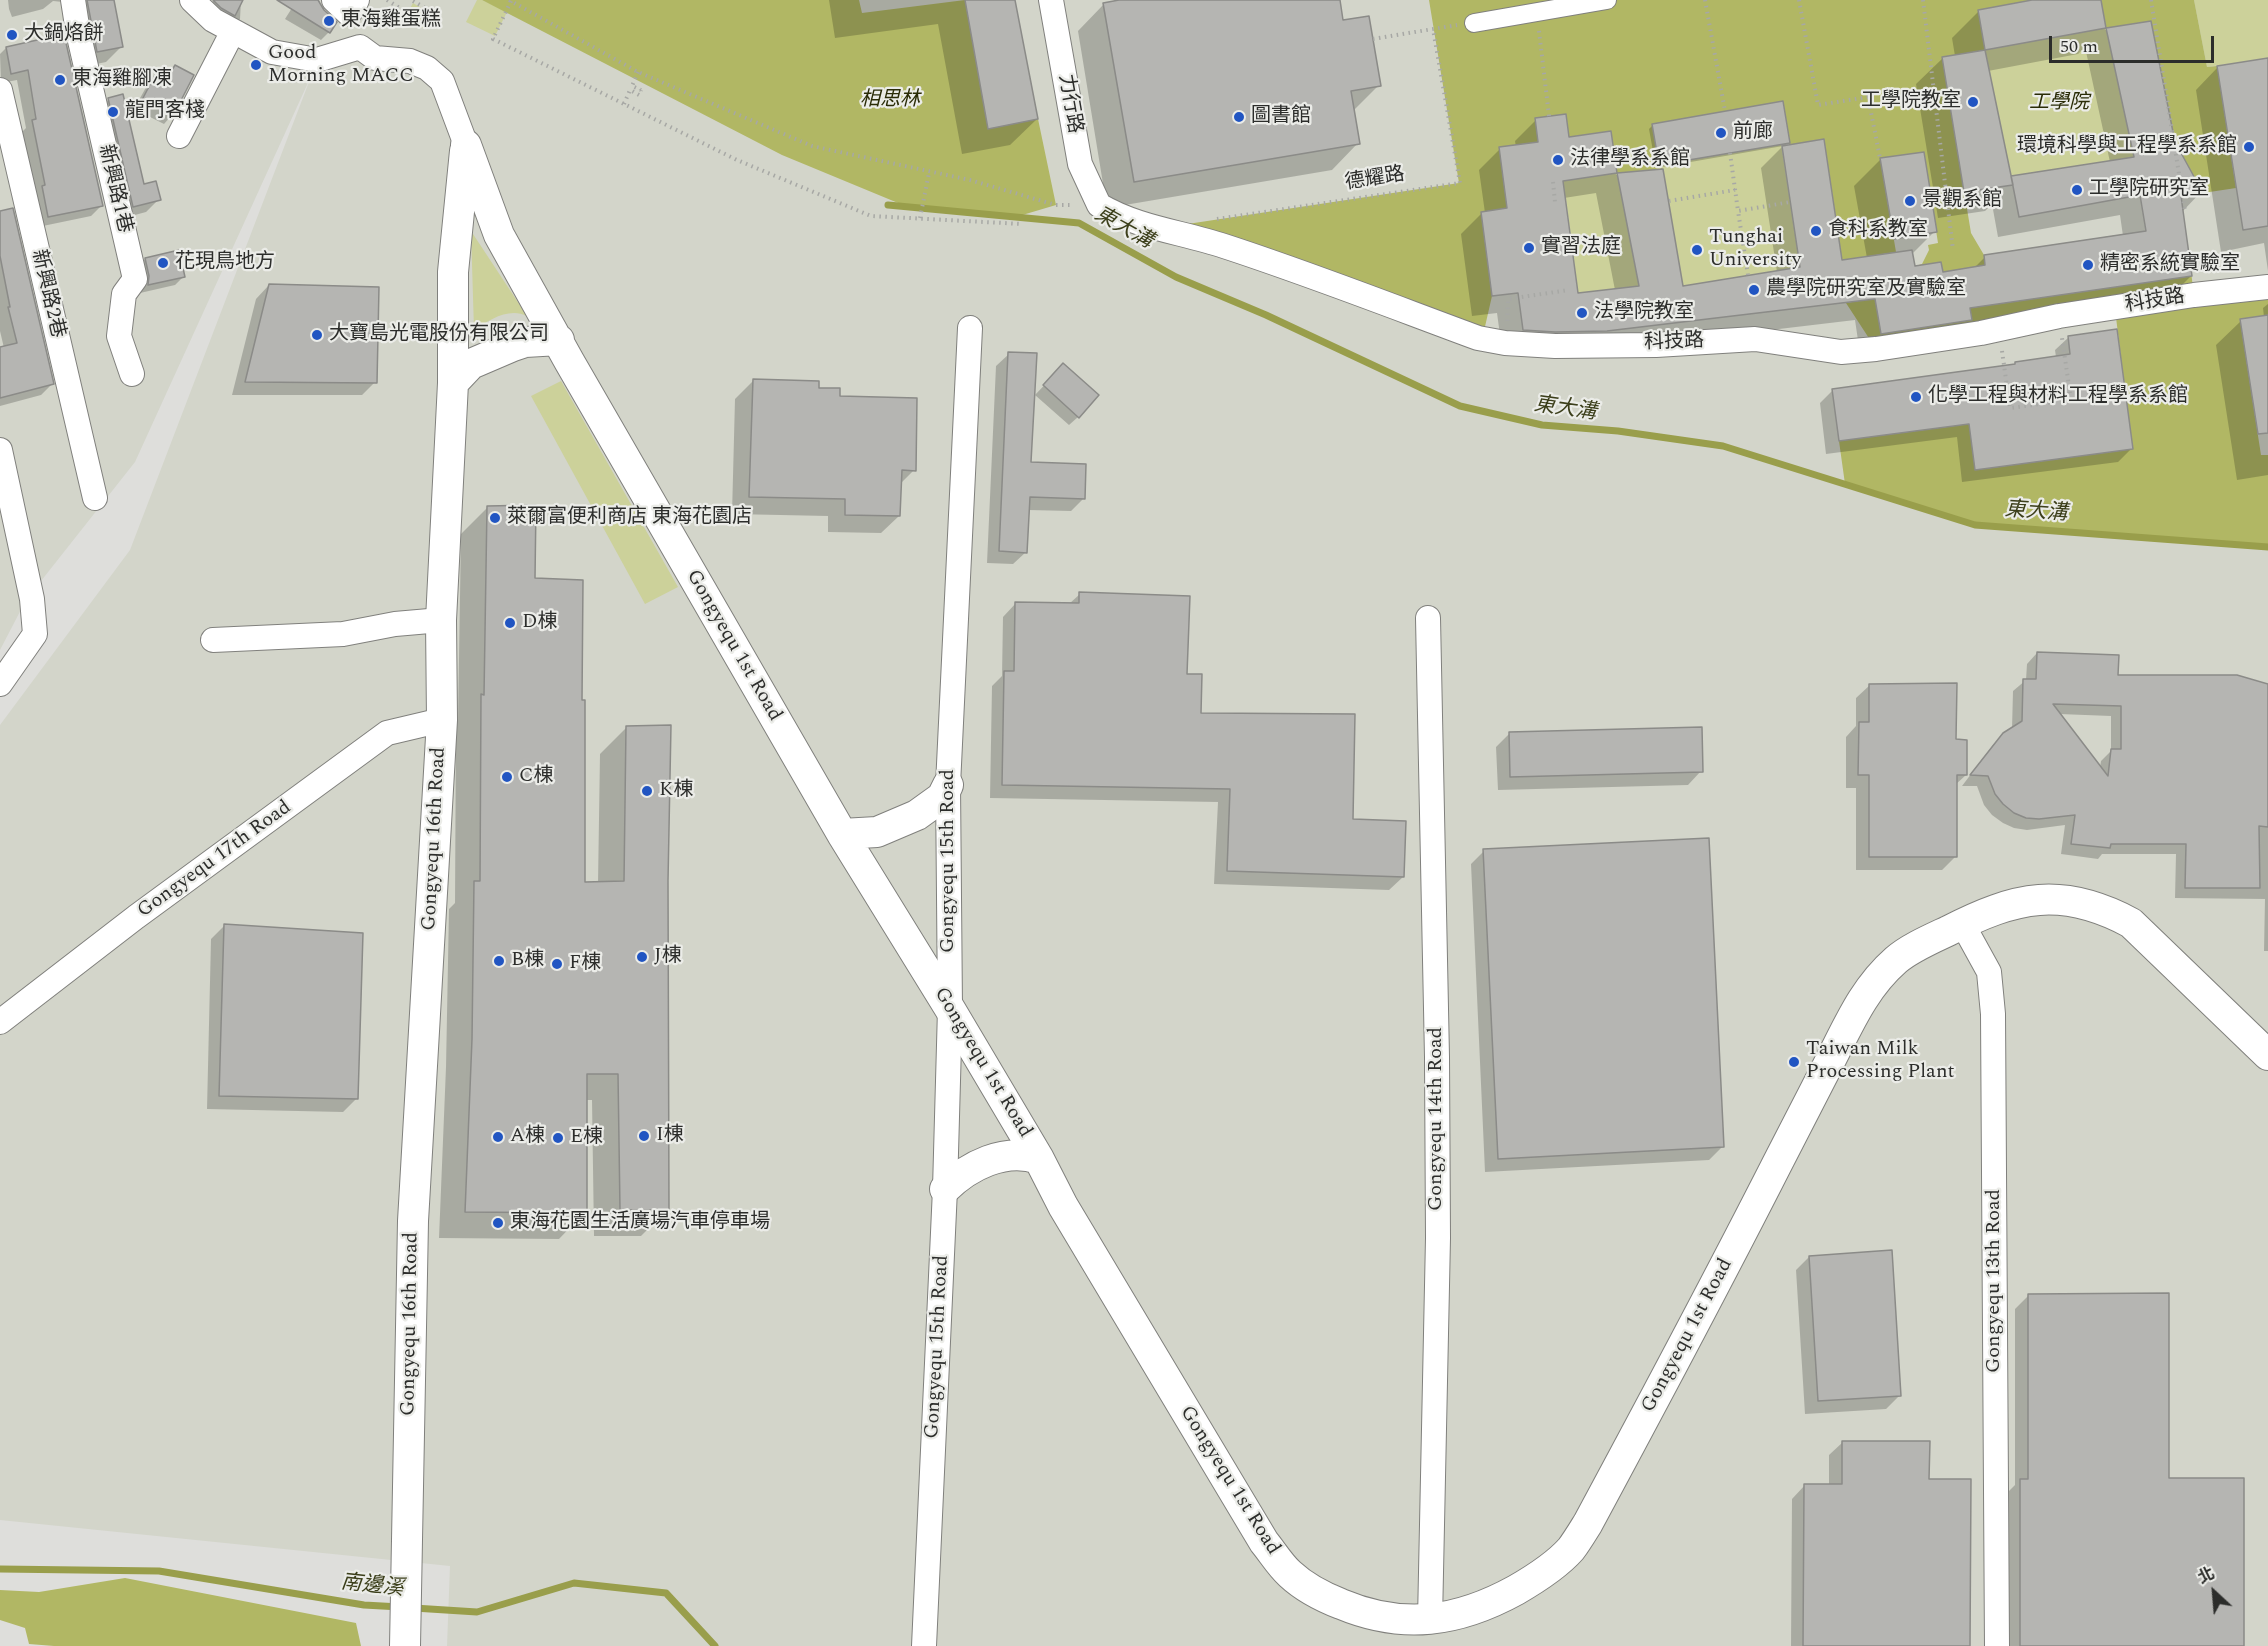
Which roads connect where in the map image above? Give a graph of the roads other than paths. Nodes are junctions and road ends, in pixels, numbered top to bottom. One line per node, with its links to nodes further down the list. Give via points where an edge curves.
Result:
1 (73, 0): 16 (street, 新興路1巷, via 135,279 124,294 119,336)
2 (192, 0): 7 (street, via 213,20)
3 (1051, 0): 12 (street, 力行路, via 1080,164)
4 (1607, 0): 6 (street)
5 (346, 5): 8 (street)
6 (1474, 23)
7 (233, 31): 8 (street, via 272,52 317,60); 10 (street)
8 (360, 47): 11 (street, via 375,58 410,61 428,68 442,81)
9 (0, 90): 19 (street, 新興路2巷)
10 (179, 136)
11 (466, 145): 15 (street, Gongyequ 1st Road, via 499,235); 17 (street, Gongyequ 16th Road, via 453,272)
12 (1099, 205): 13 (street, 科技路, via 1150,227 1202,238 1478,338 1505,343 1656,345 1755,339 1840,352 1980,333 2194,295)
13 (2268, 287)
14 (970, 328): 25 (street, Gongyequ 15th Road)
15 (559, 340): 17 (street, via 513,346 471,364); 26 (street, Gongyequ 1st Road)
16 (132, 374)
17 (453, 383): 21 (street, Gongyequ 16th Road)
18 (0, 450): 23 (street, via 33,598 36,634)
19 (94, 498)
20 (1428, 618): 33 (street, Gongyequ 14th Road, via 1438,1216)
21 (441, 620): 22 (street, via 343,634); 24 (street, Gongyequ 16th Road)
22 (213, 640)
23 (0, 684)
24 (441, 720): 29 (street, Gongyequ 17th Road, via 387,733); 34 (street, Gongyequ 16th Road, via 413,1221)
25 (948, 785): 26 (street, via 942,797 917,815 877,832); 28 (street, Gongyequ 15th Road)
26 (842, 834): 28 (street, Gongyequ 1st Road)
27 (1962, 923): 30 (street, Gongyequ 1st Road, via 2008,905 2040,898 2079,901 2106,910 2131,923); 33 (street, Gongyequ 1st Road, via 1897,959 1863,996 1718,1281 1570,1550 1529,1583 1500,1599 1459,1615); 36 (street, Gongyequ 13th Road, via 1989,972 1993,1014)
28 (950, 1009): 31 (street, Gongyequ 1st Road); 32 (street, Gongyequ 15th Road)
29 (0, 1022)
30 (2268, 1055)
31 (1039, 1159): 32 (street, via 1014,1156 983,1162); 33 (street, Gongyequ 1st Road, via 1203,1442 1264,1542 1290,1574 1320,1596 1350,1608 1385,1618)
32 (945, 1189): 35 (street, Gongyequ 15th Road)
33 (1430, 1620)
34 (405, 1646)
35 (924, 1646)
36 (1997, 1646)

